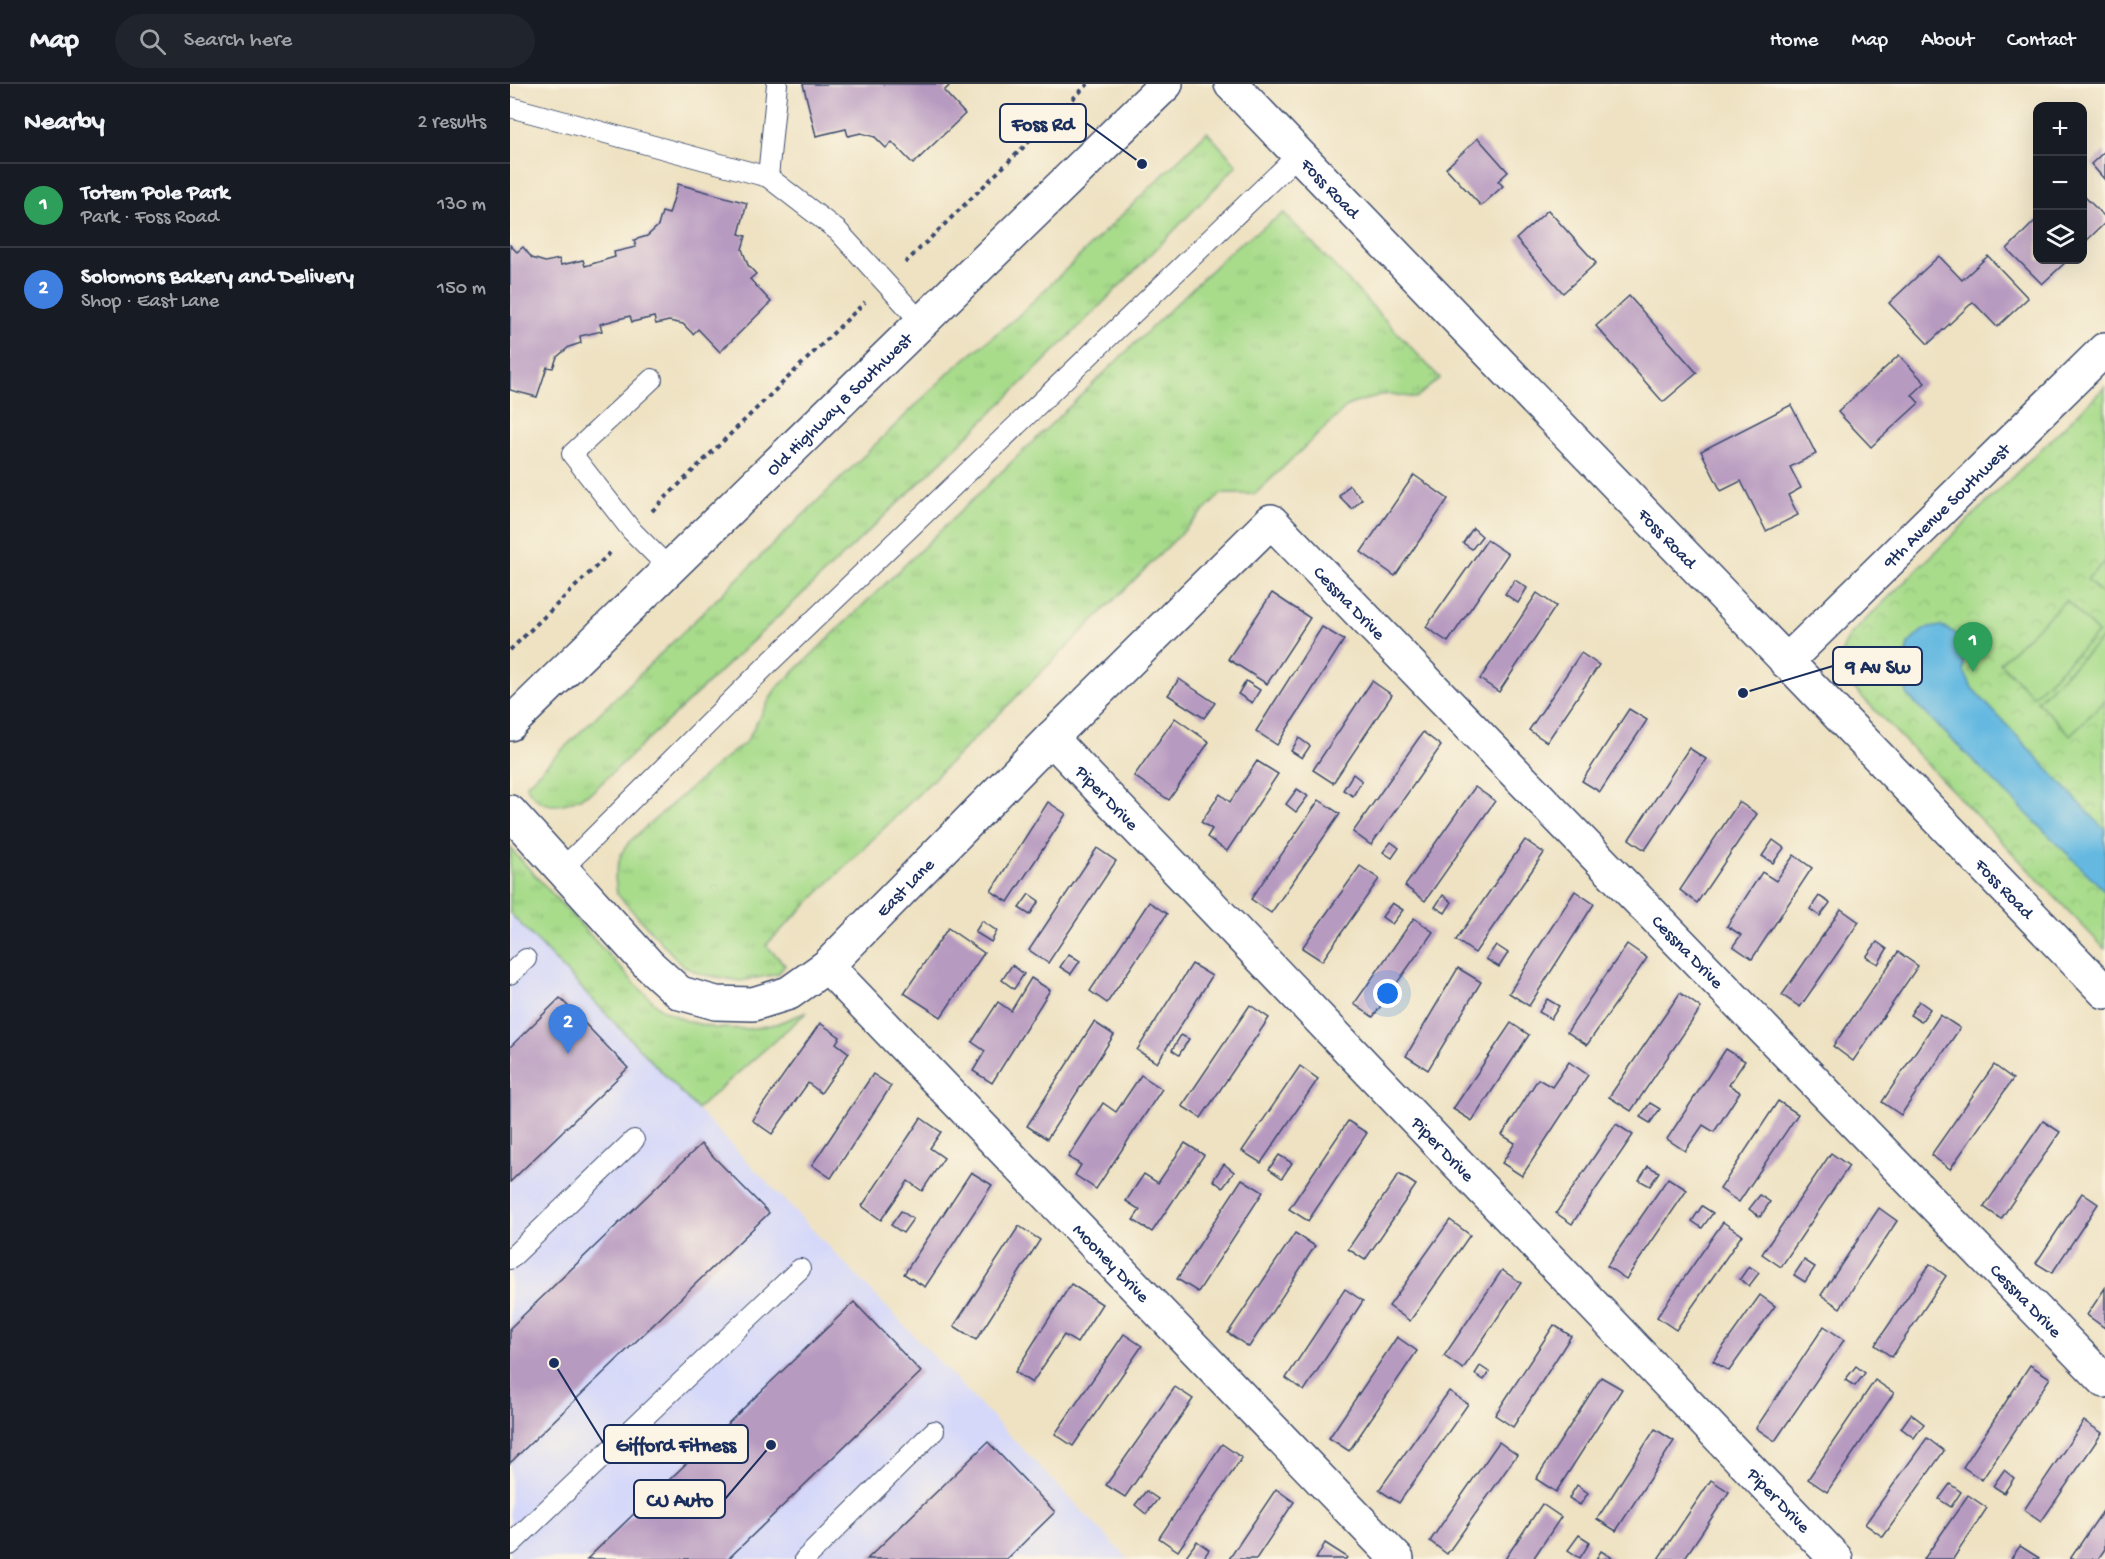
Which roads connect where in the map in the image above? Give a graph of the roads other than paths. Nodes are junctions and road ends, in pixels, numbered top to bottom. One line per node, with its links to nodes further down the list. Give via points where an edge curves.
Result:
1 (777, 84): 6 (lane)
2 (1166, 84): 7 (street, Old Highway 8 Southwest)
3 (1231, 84): 5 (street, Foss Road)
4 (510, 107): 6 (lane)
5 (1299, 154): 12 (street, Foss Road); 16 (lane, via 767,665)
6 (768, 177): 7 (lane, via 838,231)
7 (922, 322): 11 (street, Old Highway 8 Southwest)
8 (2105, 349): 12 (street, 9th Avenue Southwest)
9 (652, 379): 11 (lane, via 572,454 632,531)
10 (1270, 521): 14 (street, East Lane); 24 (street, Cessna Drive)
11 (670, 570): 13 (street, Old Highway 8 Southwest)
12 (1786, 662): 20 (street, Foss Road)
13 (510, 724)
14 (1051, 738): 18 (street, East Lane); 29 (street, Piper Drive)
15 (510, 812): 16 (street, East Lane)
16 (562, 868): 18 (street, East Lane, via 649,965 680,993 716,1003 753,1004 789,993)
17 (526, 959): 19 (lane)
18 (827, 966): 28 (street, Mooney Drive)
19 (510, 974)
20 (2105, 992)
21 (634, 1140): 22 (lane)
22 (510, 1259)
23 (800, 1269): 26 (lane)
24 (2105, 1381)
25 (934, 1431): 27 (lane)
26 (510, 1545)
27 (805, 1559)
28 (1397, 1559)
29 (1836, 1559)

